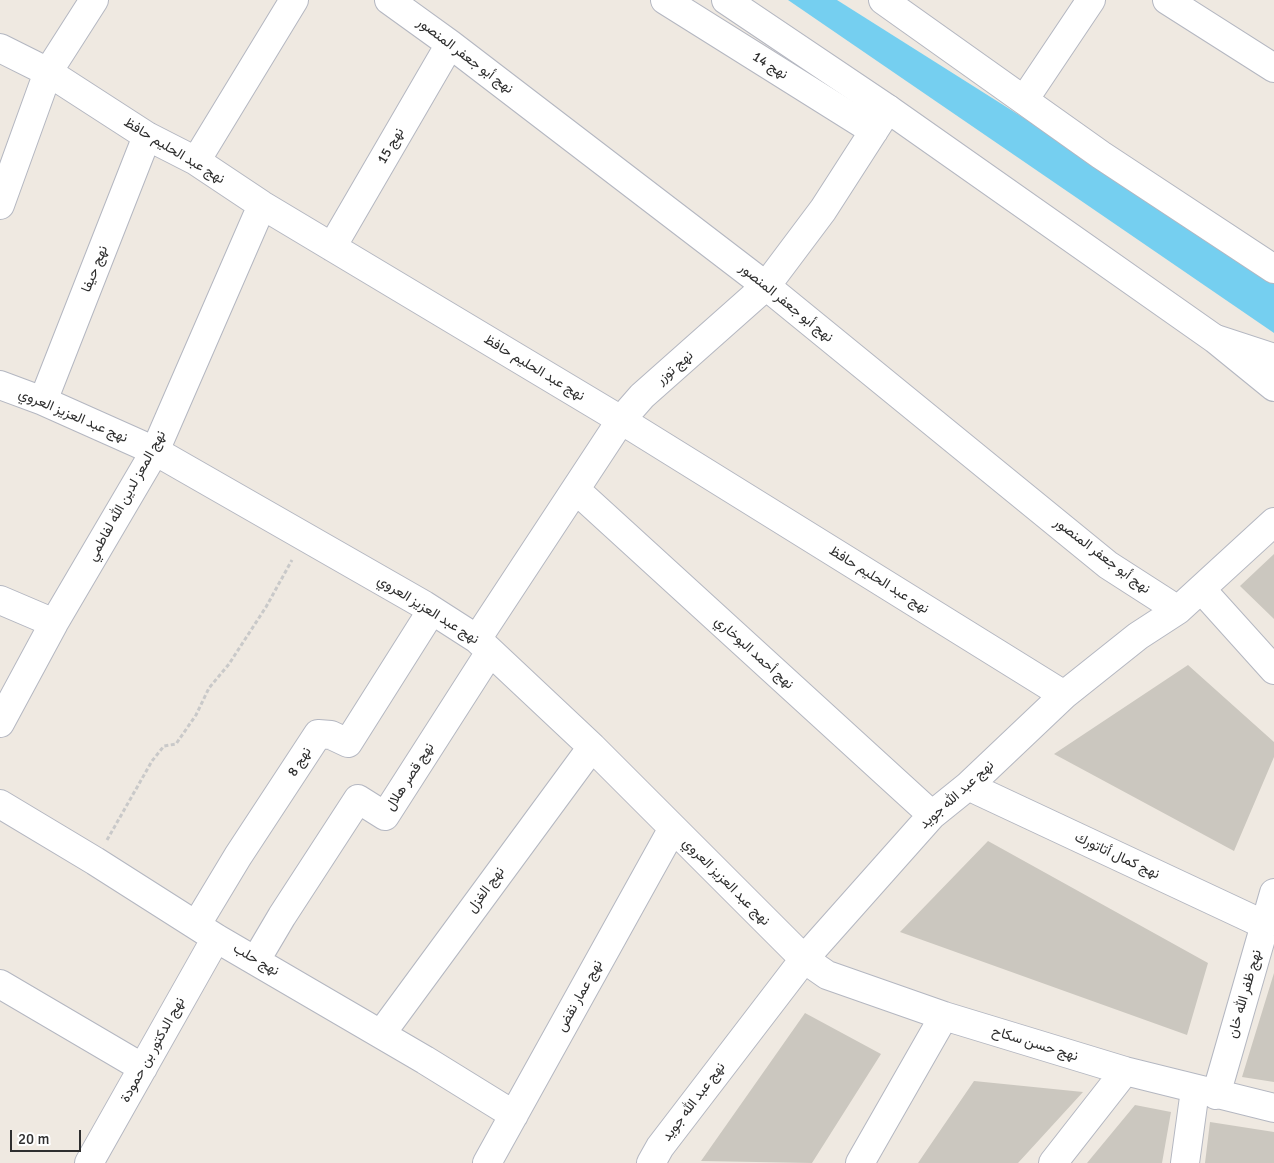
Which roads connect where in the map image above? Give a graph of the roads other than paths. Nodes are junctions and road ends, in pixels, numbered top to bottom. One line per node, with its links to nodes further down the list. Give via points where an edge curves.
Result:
1 (94, 0): 12 (street)
2 (294, 0): 16 (street)
3 (389, 0): 9 (street, نهج أبو جعفر المنصور)
4 (665, 0): 14 (street, نهج 14)
5 (726, 0): 14 (street)
6 (883, 0): 13 (street)
7 (1091, 0): 13 (street)
8 (1167, 0): 11 (street)
9 (450, 44): 19 (street, نهج 15); 21 (street, نهج أبو جعفر المنصور)
10 (0, 48): 12 (street, نهج عبد الحليم حافظ)
11 (1274, 68)
12 (48, 72): 15 (street, نهج عبد الحليم حافظ); 17 (street)
13 (1024, 100): 20 (street)
14 (881, 120): 21 (street, نهج توزر, via 823,210); 22 (street)
15 (147, 136): 16 (street, نهج عبد الحليم حافظ); 26 (street, نهج حيفا)
16 (196, 161): 18 (street, نهج عبد الحليم حافظ)
17 (0, 205)
18 (262, 205): 19 (street, نهج عبد الحليم حافظ); 28 (street, نهج المعز لدين الله لفاطمي)
19 (332, 248): 27 (street, نهج عبد الحليم حافظ)
20 (1274, 269)
21 (766, 286): 27 (street, نهج توزر, via 642,396); 34 (street, نهج أبو جعفر المنصور, via 1108,565)
22 (1215, 339): 23 (street); 24 (street)
23 (1274, 358)
24 (1274, 387)
25 (1, 388): 26 (street, نهج عبد العزيز العروي)
26 (43, 401): 28 (street, نهج عبد العزيز العروي)
27 (621, 420): 29 (street, نهج توزر); 38 (street, نهج عبد الحليم حافظ)
28 (155, 451): 33 (street, نهج عبد العزيز العروي); 35 (street, نهج المعز لدين الله لفاطمي)
29 (576, 490): 36 (street, نهج توزر); 43 (street, نهج أحمد البوخاري)
30 (1274, 522): 31 (street, نهج عبد الله جويد)
31 (1202, 590): 34 (street, نهج عبد الله جويد); 37 (street)
32 (0, 600): 35 (street)
33 (432, 610): 36 (street, نهج عبد العزيز العروي); 47 (street, نهج 8, via 348,744 331,735 318,734 238,856)
34 (1178, 610): 38 (street, نهج عبد الله جويد, via 1138,636)
35 (54, 623): 39 (street, نهج المعز لدين الله لفاطمي)
36 (484, 645): 40 (street, نهج عبد العزيز العروي); 49 (street, نهج قصر هلال, via 385,816 358,799)
37 (1274, 670)
38 (1064, 695): 41 (street, نهج عبد الله جويد)
39 (0, 723)
40 (592, 746): 44 (street, نهج عبد العزيز العروي); 52 (street, نهج الغزل)
41 (968, 786): 43 (street, نهج عبد الله جويد); 46 (street, نهج كمال أتاتورك)
42 (0, 804): 47 (street, نهج حلب)
43 (932, 816): 48 (street, نهج عبد الله جويد)
44 (673, 828): 48 (street, نهج عبد العزيز العروي); 57 (street, نهج عمار نقض)
45 (1274, 893): 46 (street, نهج ظفر الله خان)
46 (1265, 925): 55 (street, نهج ظفر الله خان)
47 (207, 931): 49 (street, نهج حلب); 53 (street, نهج الدكتور بن حمودة)
48 (804, 959): 51 (street, نهج حسن سكاح, via 827,975); 60 (street, نهج عبد الله جويد)
49 (256, 960): 52 (street, نهج حلب)
50 (0, 984): 53 (street)
51 (944, 1016): 54 (street, نهج حسن سكاح); 61 (street)
52 (381, 1034): 57 (street, نهج حلب)
53 (143, 1068): 58 (street, نهج الدكتور بن حمودة)
54 (1125, 1071): 55 (street, نهج حسن سكاح); 62 (street)
55 (1205, 1092): 56 (street, نهج حسن سكاح); 63 (street, نهج ظفر الله خان)
56 (1274, 1108)
57 (514, 1115): 59 (street, نهج عمار نقض)
58 (89, 1163)
59 (487, 1163)
60 (651, 1163)
61 (860, 1163)
62 (1052, 1163)
63 (1184, 1163)

